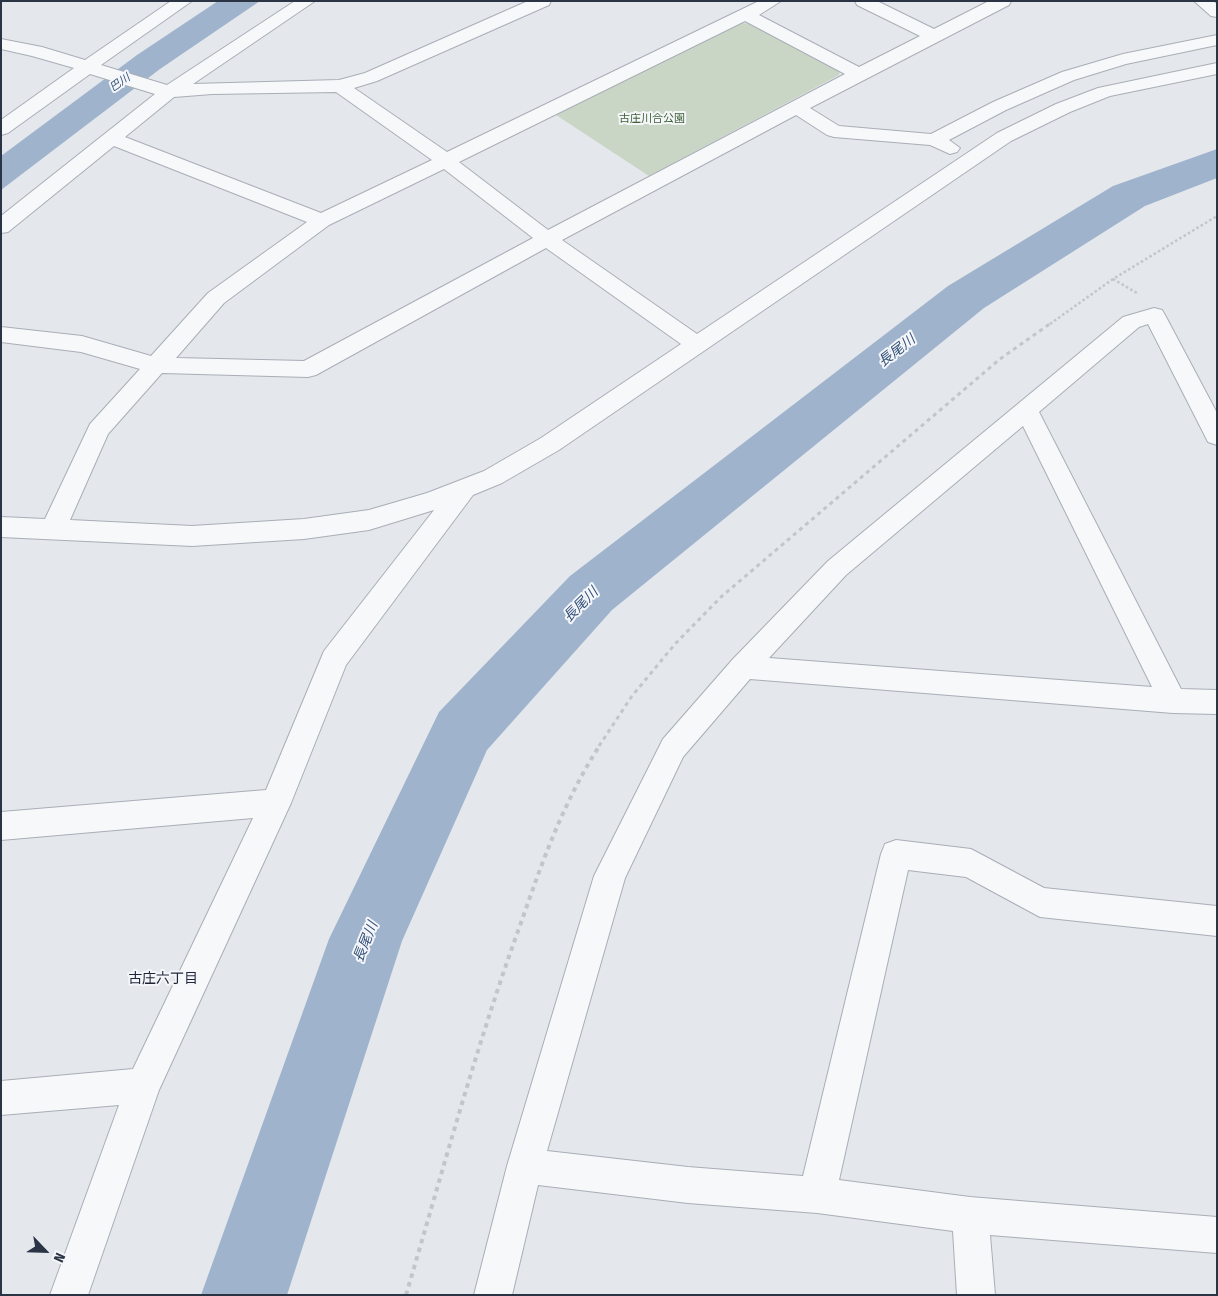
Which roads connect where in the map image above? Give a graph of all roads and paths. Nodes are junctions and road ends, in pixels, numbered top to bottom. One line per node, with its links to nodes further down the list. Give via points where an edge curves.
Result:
1 (184, 1): 14 (street, via 157,17)
2 (307, 1): 17 (street)
3 (543, 1): 16 (street, via 371,77)
4 (773, 1): 9 (street)
5 (863, 1): 10 (street)
6 (1002, 1): 10 (street)
7 (1202, 1): 8 (street)
8 (1217, 12)
9 (746, 14): 15 (street); 23 (street)
10 (934, 36): 15 (street)
11 (1217, 40): 21 (street, via 1132,57 1069,76 987,110)
12 (1, 44): 14 (street)
13 (1217, 68): 22 (street, via 1105,92 1004,137)
14 (93, 69): 17 (street); 19 (street)
15 (859, 74): 18 (street)
16 (340, 86): 17 (street); 23 (street)
17 (162, 90): 20 (street)
18 (796, 107): 21 (street, via 834,131); 26 (street)
19 (1, 129)
20 (110, 138): 24 (street); 25 (street)
21 (934, 140): 22 (street)
22 (971, 159): 30 (street)
23 (445, 160): 24 (street); 26 (street)
24 (322, 221): 31 (street, via 216,298)
25 (1, 227)
26 (547, 239): 30 (street); 31 (street, via 308,369)
27 (1113, 279): 28 (path)
28 (1151, 307): 32 (street); 33 (street)
29 (1, 334): 31 (street, via 82,344)
30 (696, 344): 34 (street, via 550,444 493,477)
31 (154, 365): 36 (street, via 98,430)
32 (1026, 409): 37 (street, via 837,568); 38 (street)
33 (1217, 436)
34 (464, 489): 36 (street, via 369,520 304,529 192,536); 40 (street, via 334,659)
35 (1, 527): 36 (street)
36 (53, 530)
37 (743, 667): 38 (street); 45 (street, via 673,748 610,876)
38 (1173, 701): 39 (street)
39 (1217, 702)
40 (276, 803): 41 (street); 43 (street)
41 (1, 826)
42 (1217, 921): 46 (street, via 1040,902 971,864 896,854)
43 (143, 1085): 44 (street); 49 (street)
44 (1, 1098)
45 (526, 1166): 46 (street, via 688,1185); 50 (street)
46 (817, 1195): 47 (street)
47 (970, 1215): 48 (street); 51 (street)
48 (1217, 1235)
49 (69, 1295)
50 (493, 1295)
51 (976, 1295)

